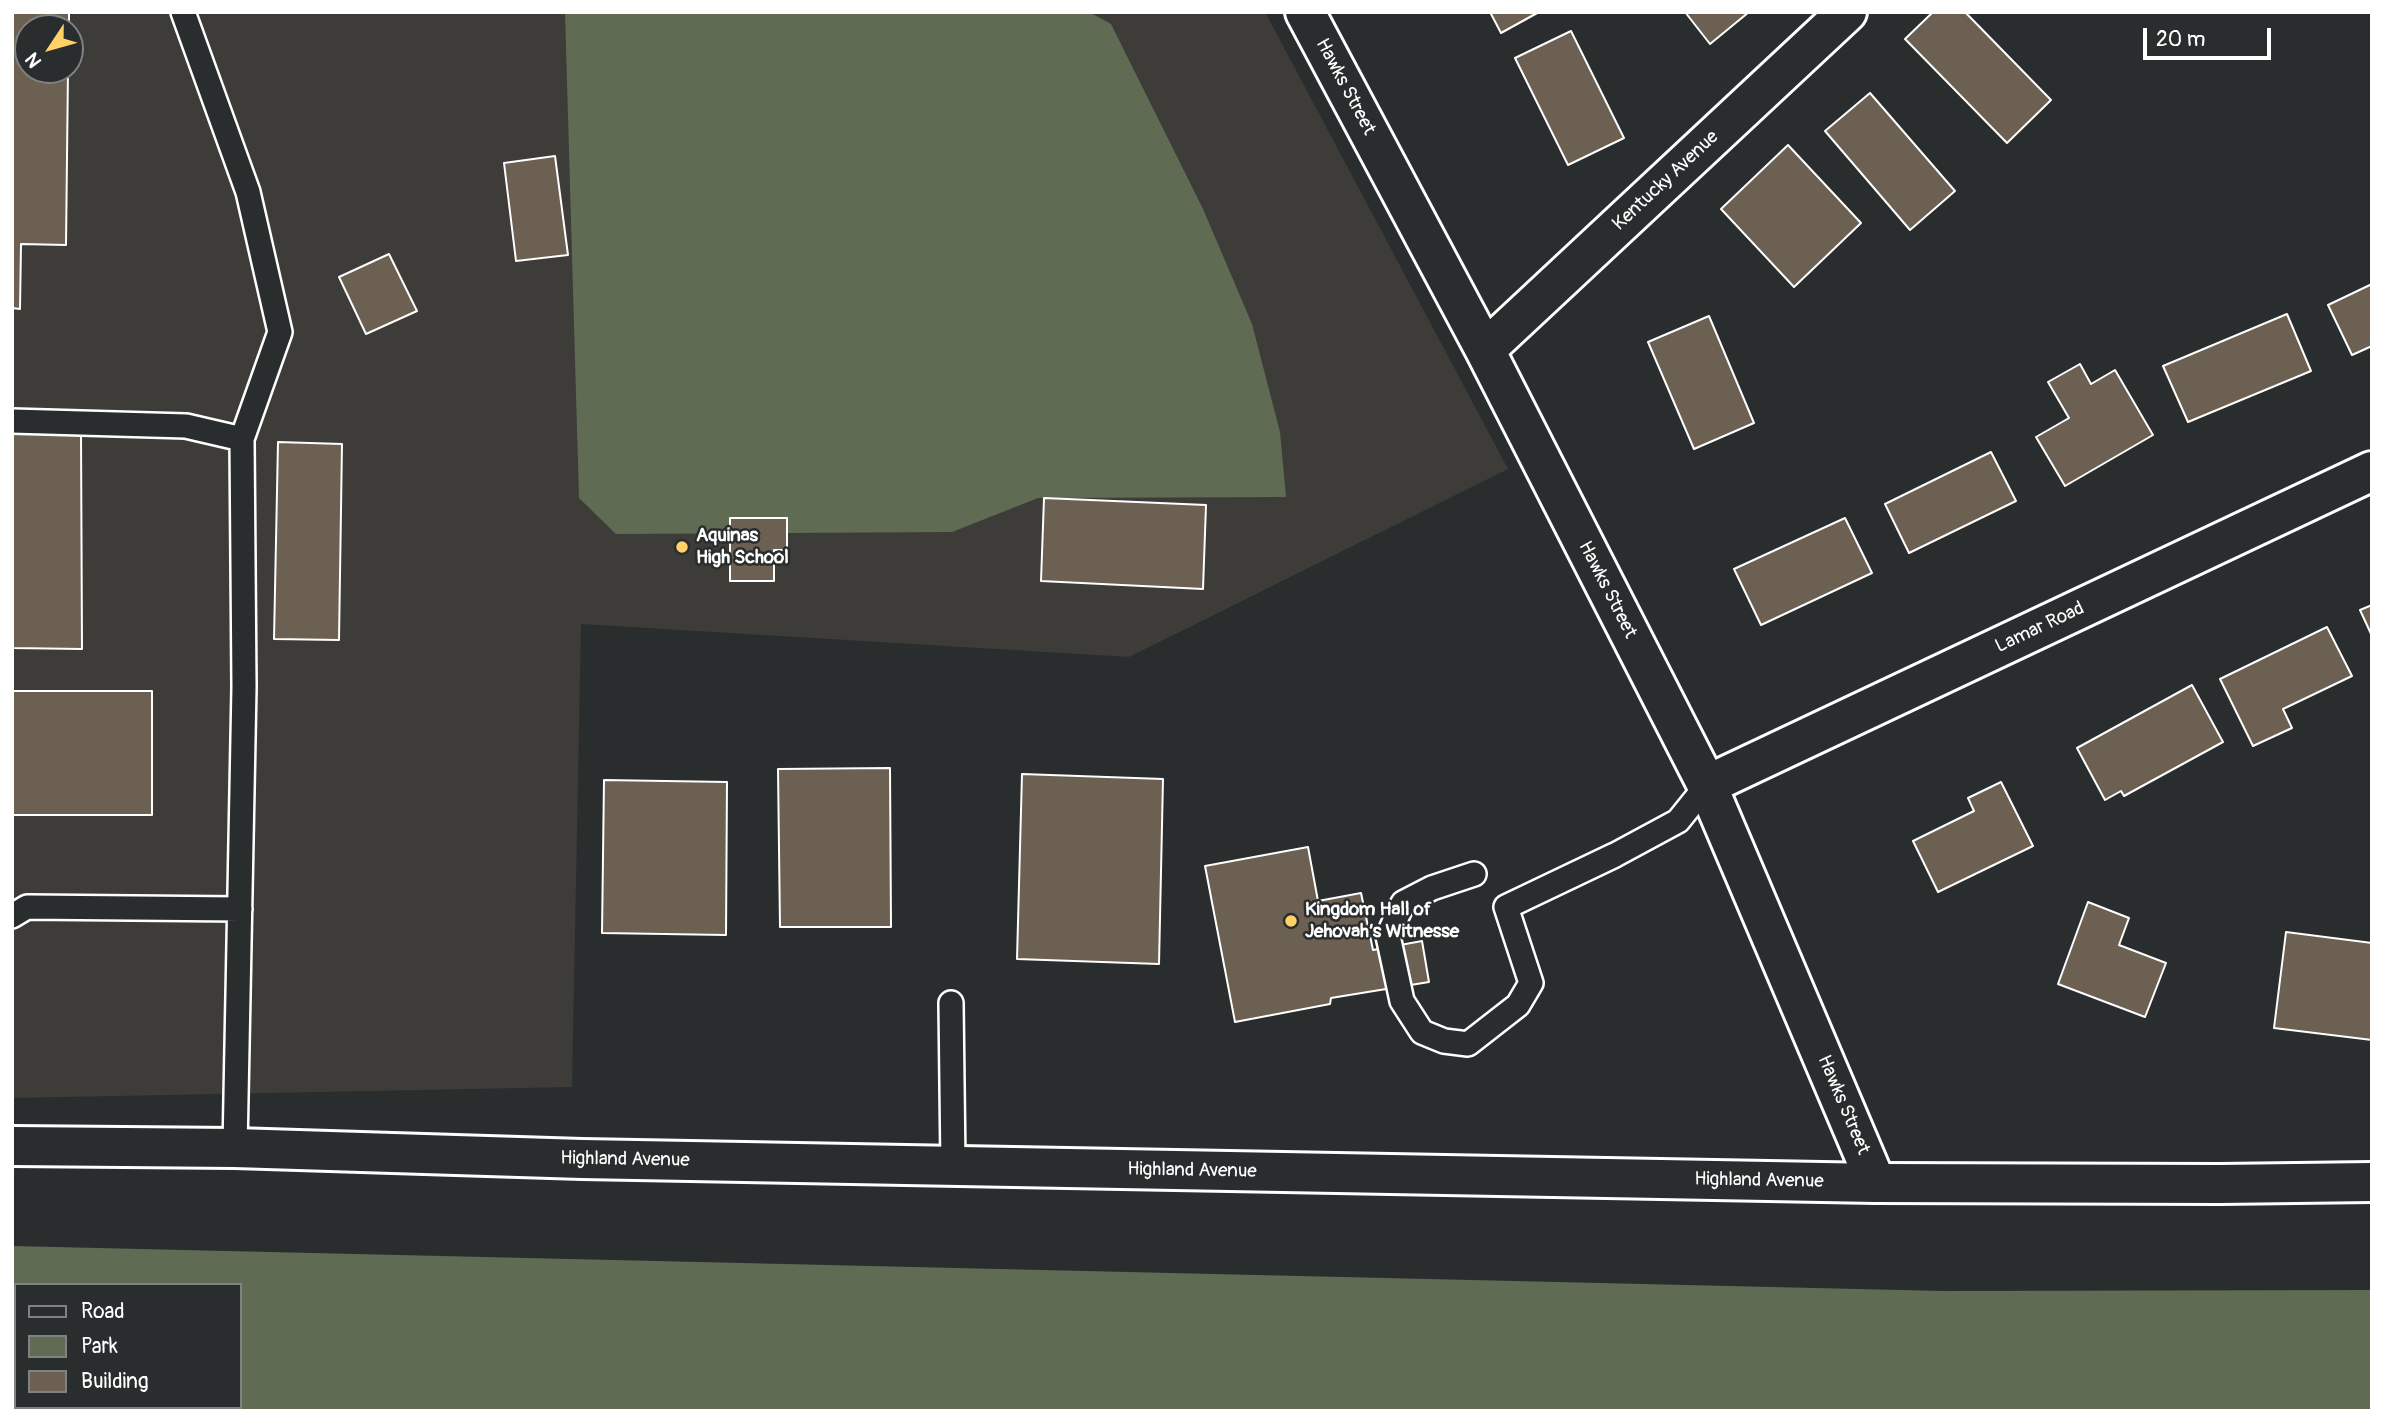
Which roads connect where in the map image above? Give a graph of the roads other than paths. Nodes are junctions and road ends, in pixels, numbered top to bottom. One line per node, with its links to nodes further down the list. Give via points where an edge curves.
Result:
1 (183, 12): 6 (lane, via 248,192 280,332)
2 (1305, 12): 4 (street, Hawks Street)
3 (1847, 12): 4 (street, Kentucky Avenue)
4 (1485, 350): 8 (street, Hawks Street)
5 (12, 421): 6 (lane, via 186,426)
6 (243, 439): 10 (lane)
7 (2372, 471): 8 (street, Lamar Road)
8 (1707, 785): 9 (lane, via 1678,821 1506,907 1531,983 1518,1005 1468,1044 1422,1032 1402,1001 1388,936 1404,903); 17 (street, Hawks Street)
9 (1474, 874)
10 (240, 909): 11 (lane, via 27,907); 14 (lane)
11 (12, 916)
12 (951, 1003): 15 (lane)
13 (12, 1146): 14 (street, Highland Avenue)
14 (234, 1147): 15 (street, Highland Avenue)
15 (953, 1166): 17 (street, Highland Avenue)
16 (2372, 1182): 17 (street, Highland Avenue)
17 (1876, 1183)

